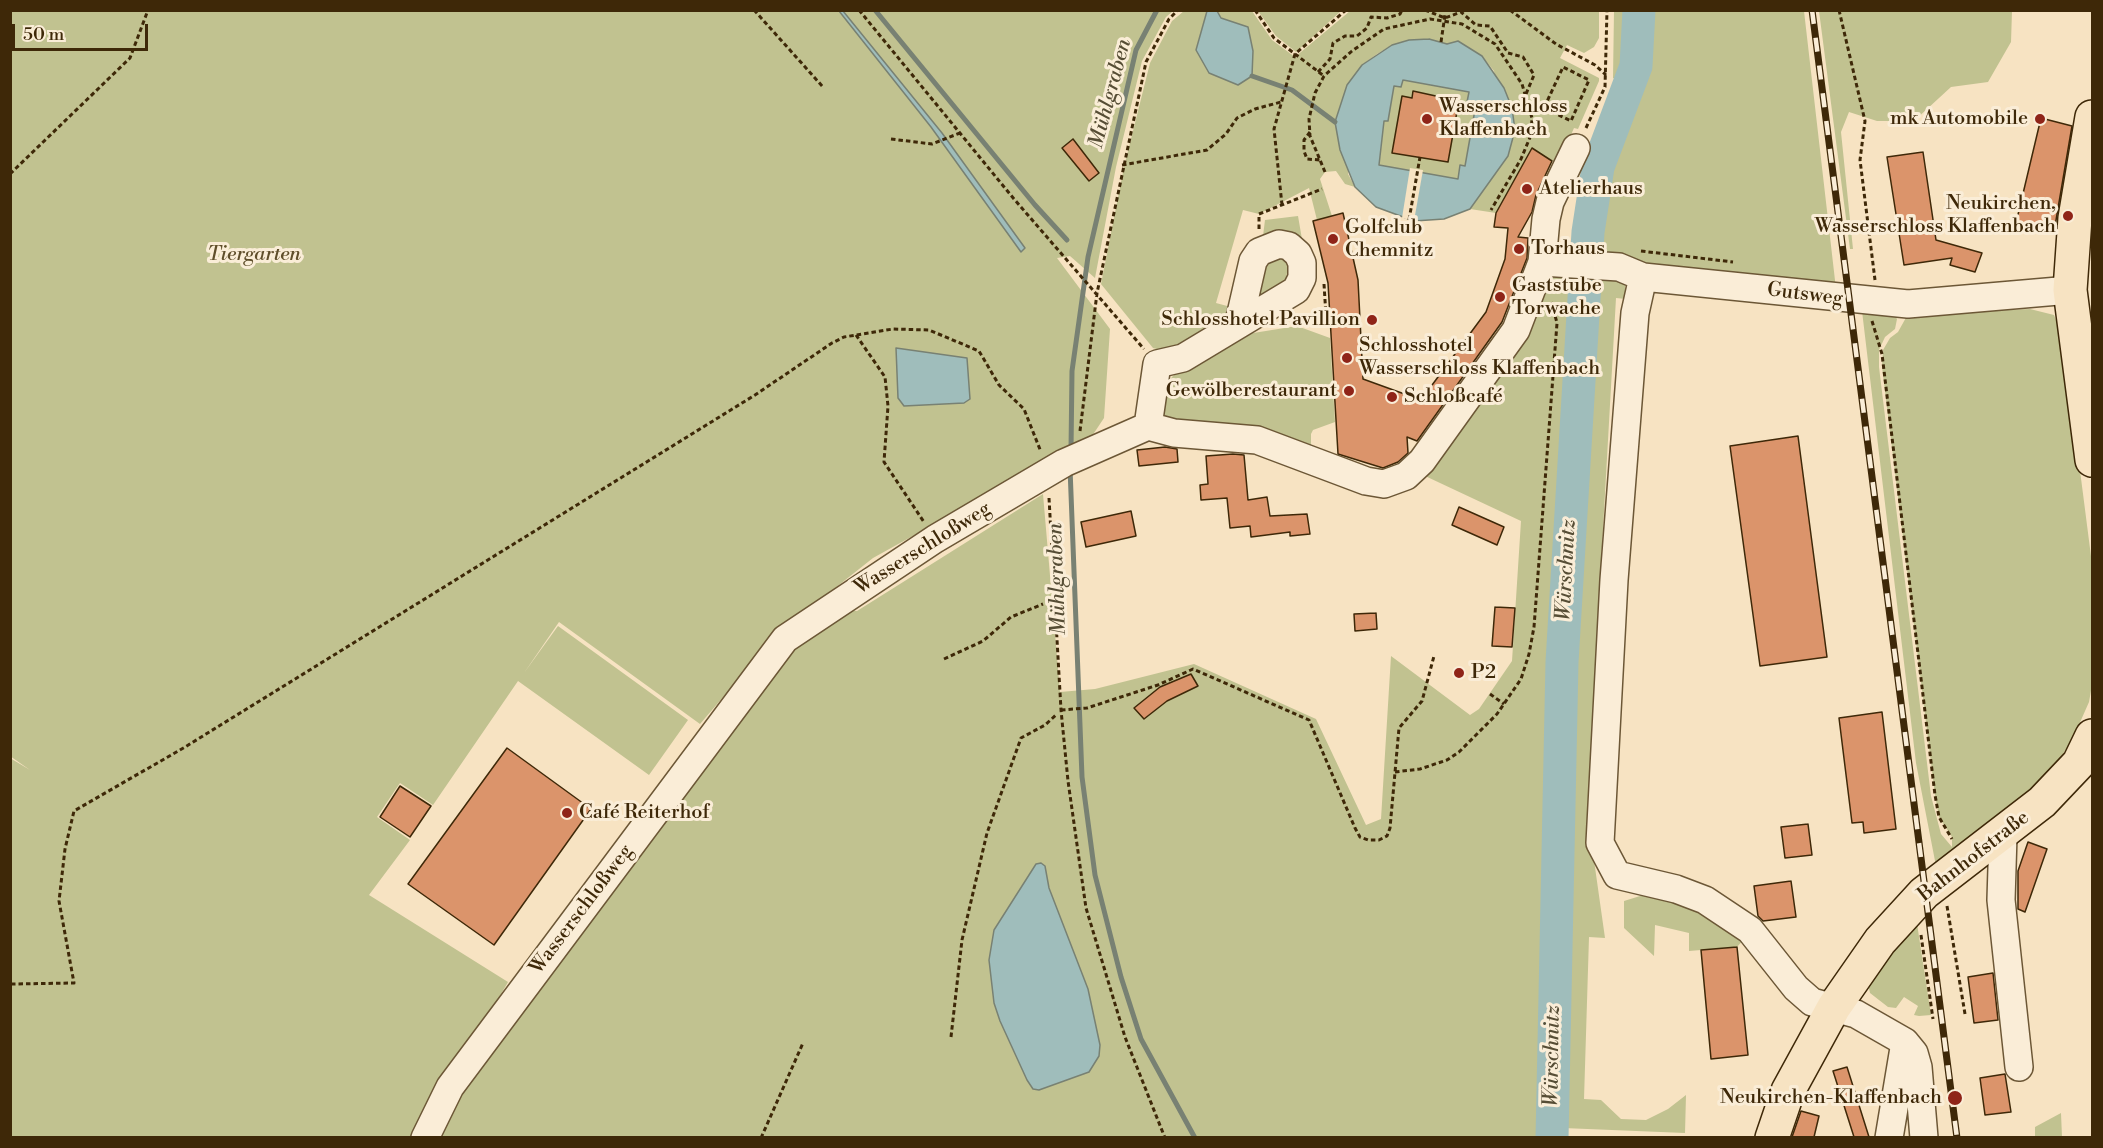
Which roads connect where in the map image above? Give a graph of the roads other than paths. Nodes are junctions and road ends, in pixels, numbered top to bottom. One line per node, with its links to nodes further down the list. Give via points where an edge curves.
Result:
1 (2092, 117): 3 (main road)
2 (1576, 148): 4 (street, via 1545,219)
3 (2084, 217): 6 (main road)
4 (1546, 267): 5 (street, Gutsweg); 8 (street, via 1516,330 1422,461 1406,476 1384,484 1366,481 1257,440 1174,433)
5 (1631, 272): 6 (street, Gutsweg, via 1908,304); 12 (street, via 1636,300 1615,568 1600,843 1617,875 1705,900 1750,930 1812,1002)
6 (2070, 290): 9 (main road)
7 (1239, 322): 7 (street, via 1296,290 1302,278 1298,254 1289,246 1268,246 1253,261); 8 (street, via 1183,358 1157,364)
8 (1148, 426): 15 (street, Wasserschloßweg, via 1063,465 935,538 786,639 450,1087)
9 (2092, 460)
10 (2092, 736): 11 (main road, Bahnhofstraße, via 2079,763)
11 (2003, 835): 12 (main road, Bahnhofstraße, via 1916,901 1880,941); 14 (street, via 2001,900)
12 (1834, 1008): 13 (street, via 1856,1014); 16 (main road, Bahnhofstraße, via 1788,1090)
13 (1905, 1042): 17 (street); 18 (street, via 1918,1067)
14 (2019, 1067)
15 (425, 1137)
16 (1772, 1137)
17 (1889, 1137)
18 (1924, 1137)

